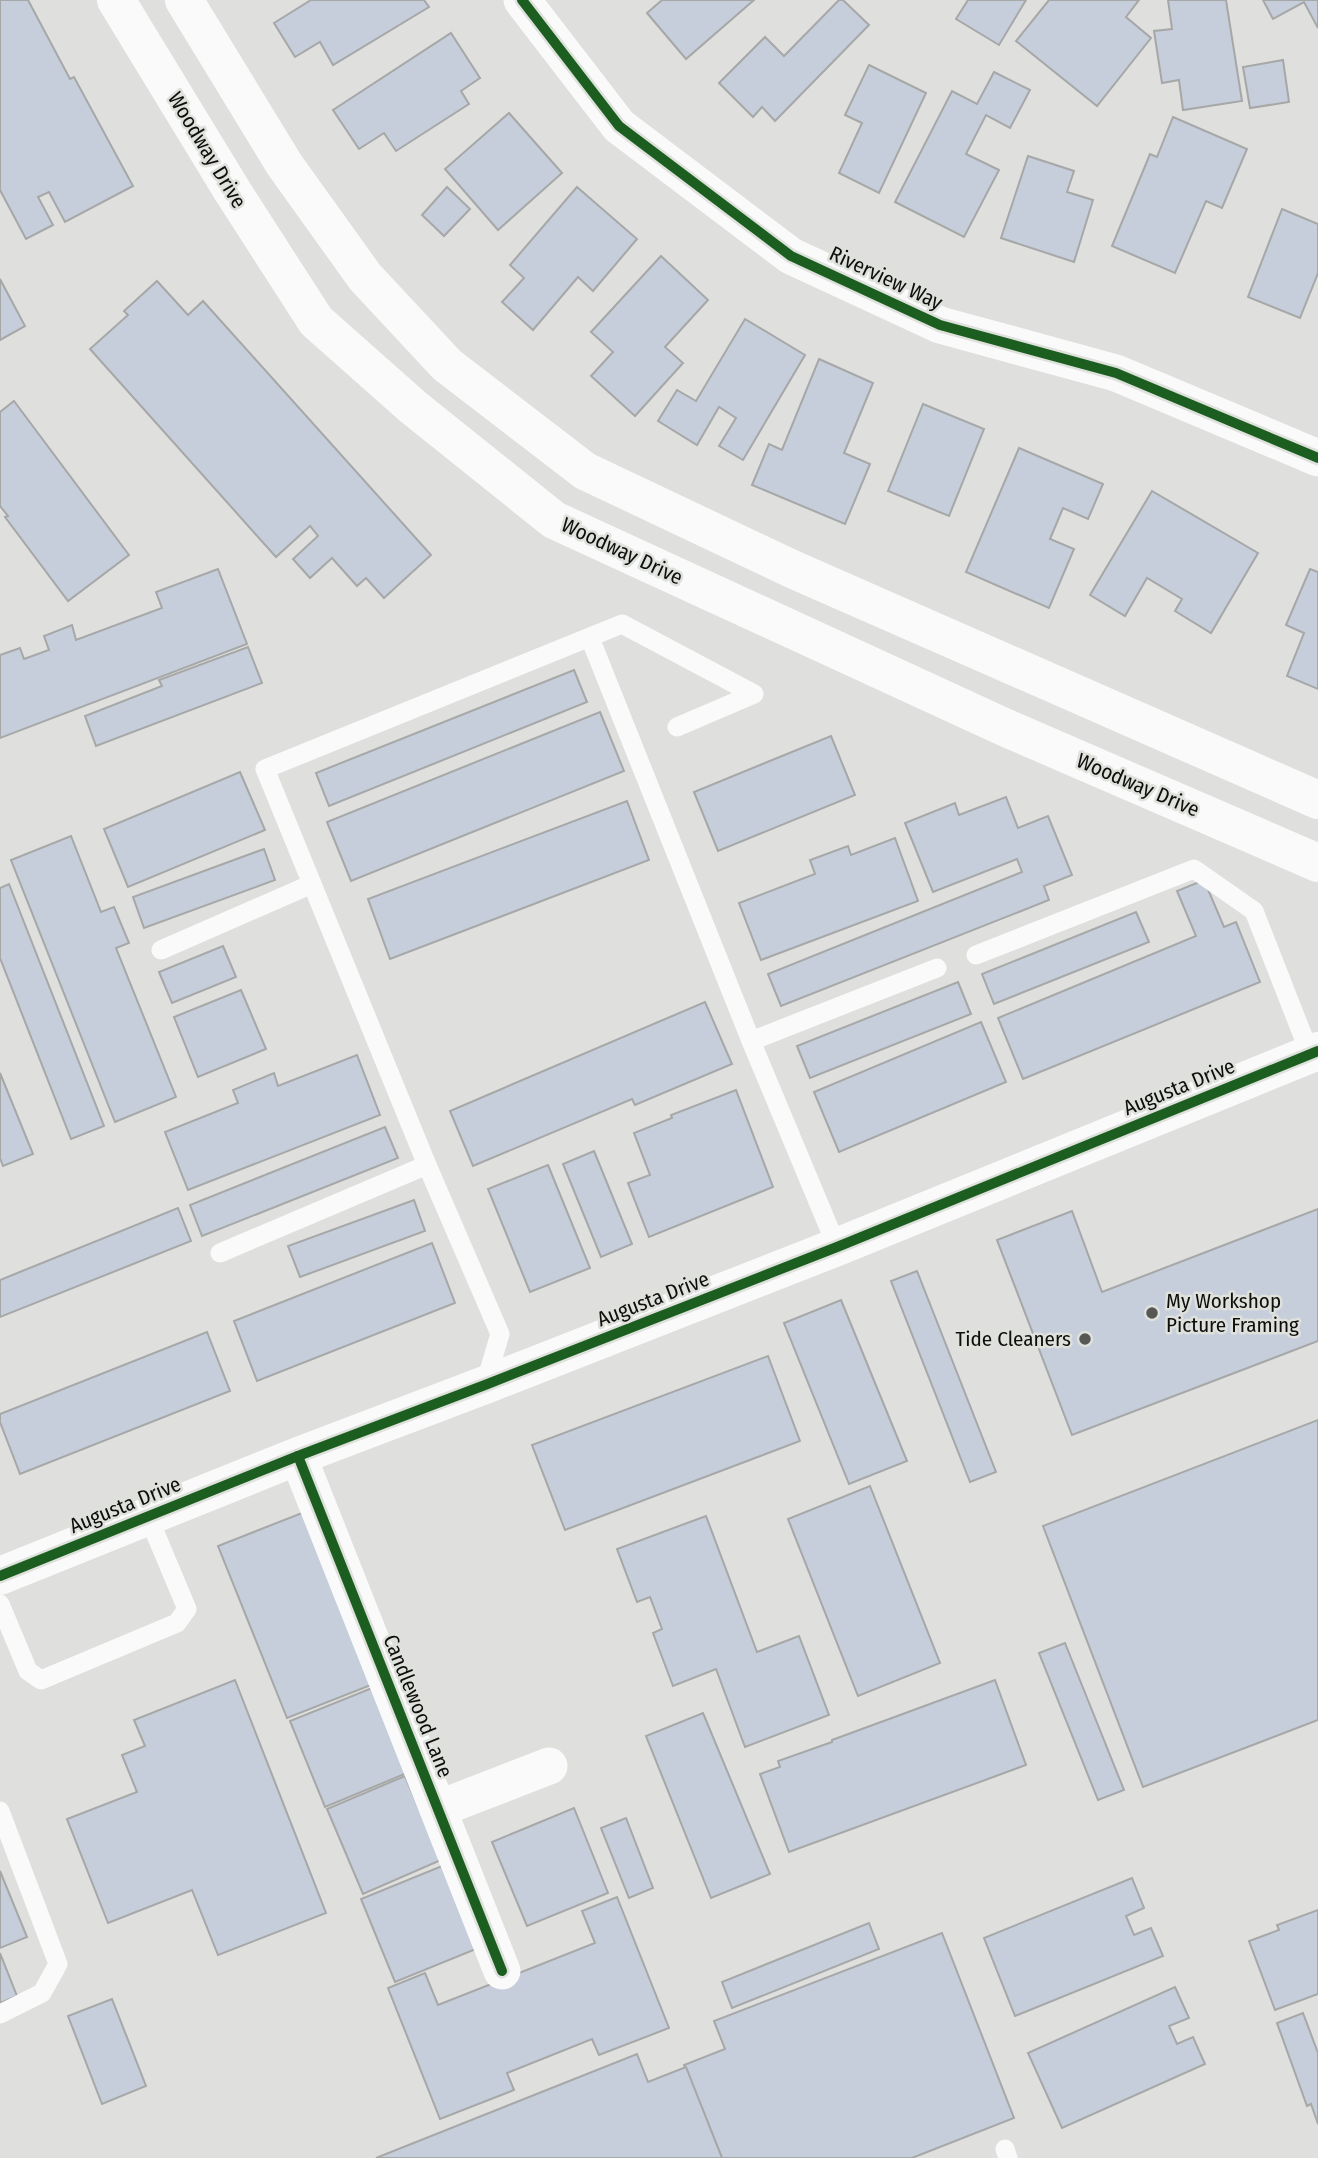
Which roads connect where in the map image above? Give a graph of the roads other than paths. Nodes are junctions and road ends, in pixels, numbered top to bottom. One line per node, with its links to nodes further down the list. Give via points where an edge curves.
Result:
1 (117, 0): 5 (main road, Woodway Drive)
2 (184, 0): 4 (main road)
3 (522, 0): 6 (street, Riverview Way, via 620,126 791,256 940,325 1116,373)
4 (284, 164): 5 (main road); 8 (main road, via 365,277 447,365 584,471)
5 (233, 192): 10 (main road, Woodway Drive, via 316,321 413,407 554,520)
6 (1318, 458)
7 (590, 638): 9 (lane, via 622,624 754,694); 13 (lane, via 265,769); 17 (lane)
8 (1031, 674): 10 (main road); 11 (main road)
9 (677, 727)
10 (1004, 727): 12 (main road, Woodway Drive)
11 (1318, 800)
12 (1318, 863)
13 (312, 884): 14 (lane); 19 (lane)
14 (160, 950)
15 (976, 955): 18 (lane, via 1194,869 1254,911)
16 (937, 968): 17 (lane)
17 (751, 1041): 20 (lane)
18 (1314, 1052): 20 (main road, Augusta Drive)
19 (427, 1166): 21 (lane); 22 (lane, via 500,1334)
20 (837, 1247): 22 (main road, Augusta Drive)
21 (220, 1253)
22 (485, 1385): 23 (main road, Augusta Drive)
23 (298, 1455): 24 (main road, Augusta Drive); 28 (street, Candlewood Lane)
24 (148, 1516): 25 (main road, Augusta Drive); 26 (lane, via 187,1609 177,1623 41,1680 28,1671)
25 (0, 1576)
26 (0, 1604)
27 (549, 1766): 28 (street, Candlewood Lane)
28 (438, 1808): 30 (street, Candlewood Lane)
29 (0, 1811): 31 (lane, via 58,1964 42,1993)
30 (502, 1971)
31 (0, 2014)

